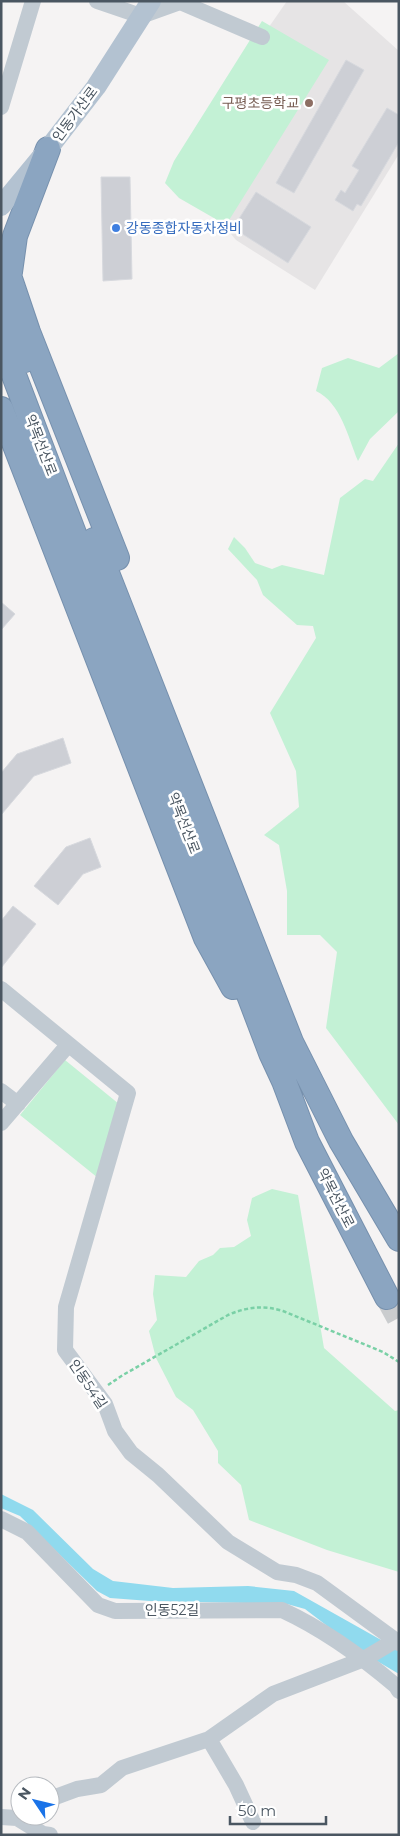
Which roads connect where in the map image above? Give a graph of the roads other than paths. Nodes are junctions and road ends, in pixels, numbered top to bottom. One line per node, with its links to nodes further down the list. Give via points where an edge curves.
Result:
1 (33, 1): 6 (street)
2 (97, 1): 4 (street)
3 (182, 2): 4 (street); 5 (street)
4 (146, 9): 7 (main road, 인동가산로, via 96,87)
5 (262, 37)
6 (1, 107)
7 (48, 149): 8 (main road, 인동가산로); 10 (highway, via 15,236)
8 (1, 206)
9 (1, 252): 10 (highway)
10 (5, 287): 13 (highway, 약목선산로); 16 (highway, via 28,332 201,771)
11 (1, 341): 13 (highway, 약목선산로)
12 (1, 409): 16 (highway, via 206,938)
13 (81, 528): 16 (highway, 약목선산로)
14 (1, 990): 15 (street, 인동54길)
15 (68, 1044): 18 (street); 23 (street, 인동54길, via 128,1093 66,1307 65,1350 105,1404 115,1431 130,1452 228,1542 277,1572 317,1583)
16 (281, 1047): 20 (highway, 약목선산로); 21 (highway, 약목선산로, via 284,1081 308,1142)
17 (1, 1090): 18 (street)
18 (18, 1104): 19 (street)
19 (1, 1123)
20 (399, 1239)
21 (387, 1297)
22 (1, 1520): 24 (street, 인동52길, via 27,1532 98,1605 116,1611 282,1610)
23 (397, 1641): 24 (street)
24 (364, 1659): 25 (street, 인동52길); 26 (street, via 273,1694)
25 (399, 1691)
26 (210, 1739): 27 (street, via 122,1768 101,1785); 28 (street)
27 (60, 1795)
28 (253, 1822)
29 (31, 1826): 30 (street)
30 (50, 1835)

